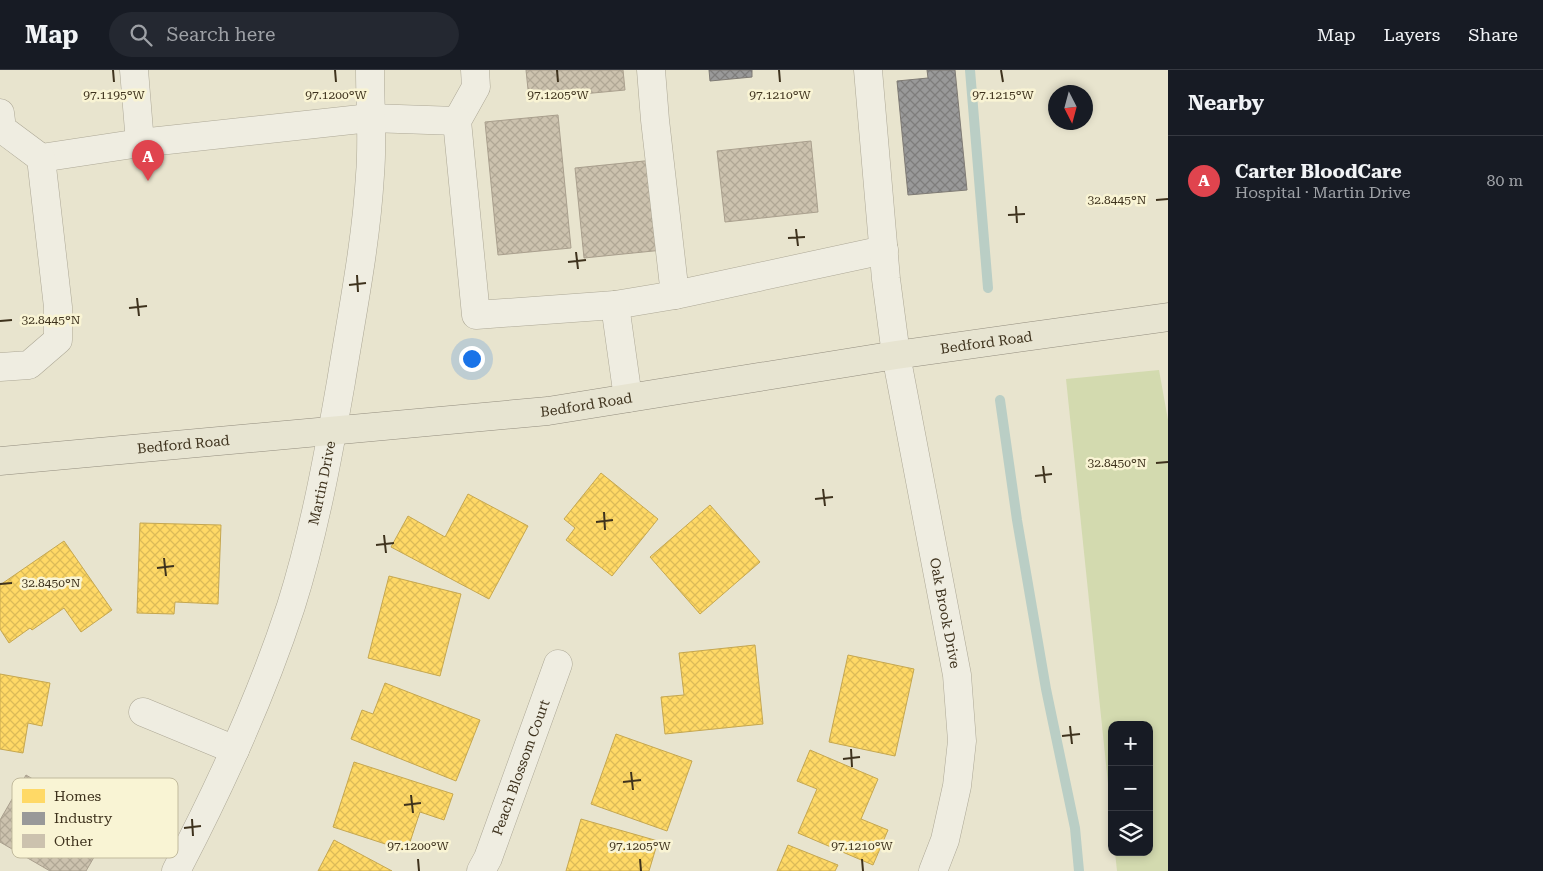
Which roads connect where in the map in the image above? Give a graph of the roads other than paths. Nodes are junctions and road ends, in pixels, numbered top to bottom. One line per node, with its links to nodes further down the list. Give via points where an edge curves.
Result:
1 (134, 70): 9 (street)
2 (370, 70): 7 (street, Martin Drive)
3 (475, 70): 8 (street, via 476,87)
4 (652, 70): 12 (street)
5 (868, 70): 11 (street, Oak Brook Drive)
6 (0, 113): 10 (street, via 2,128)
7 (370, 118): 8 (street); 9 (street); 18 (street, Martin Drive, via 370,174 363,242)
8 (457, 121): 13 (street, via 476,315)
9 (140, 143): 10 (street)
10 (41, 158): 16 (street, via 58,307 58,340 29,364)
11 (884, 250): 12 (street); 15 (street, Oak Brook Drive)
12 (675, 295): 13 (street)
13 (615, 305): 17 (street)
14 (1168, 317): 15 (main road, Bedford Road)
15 (896, 355): 17 (main road, Bedford Road); 25 (street, Oak Brook Drive, via 957,675 960,712 962,741 958,786 945,840)
16 (0, 367)
17 (628, 398): 18 (main road, Bedford Road, via 548,410)
18 (333, 430): 19 (main road, Bedford Road); 22 (street, Martin Drive, via 291,606)
19 (0, 461)
20 (558, 664): 24 (street, Peach Blossom Court)
21 (143, 712): 22 (street)
22 (236, 750): 23 (street, Martin Drive)
23 (176, 871)
24 (481, 871)
25 (933, 871)

